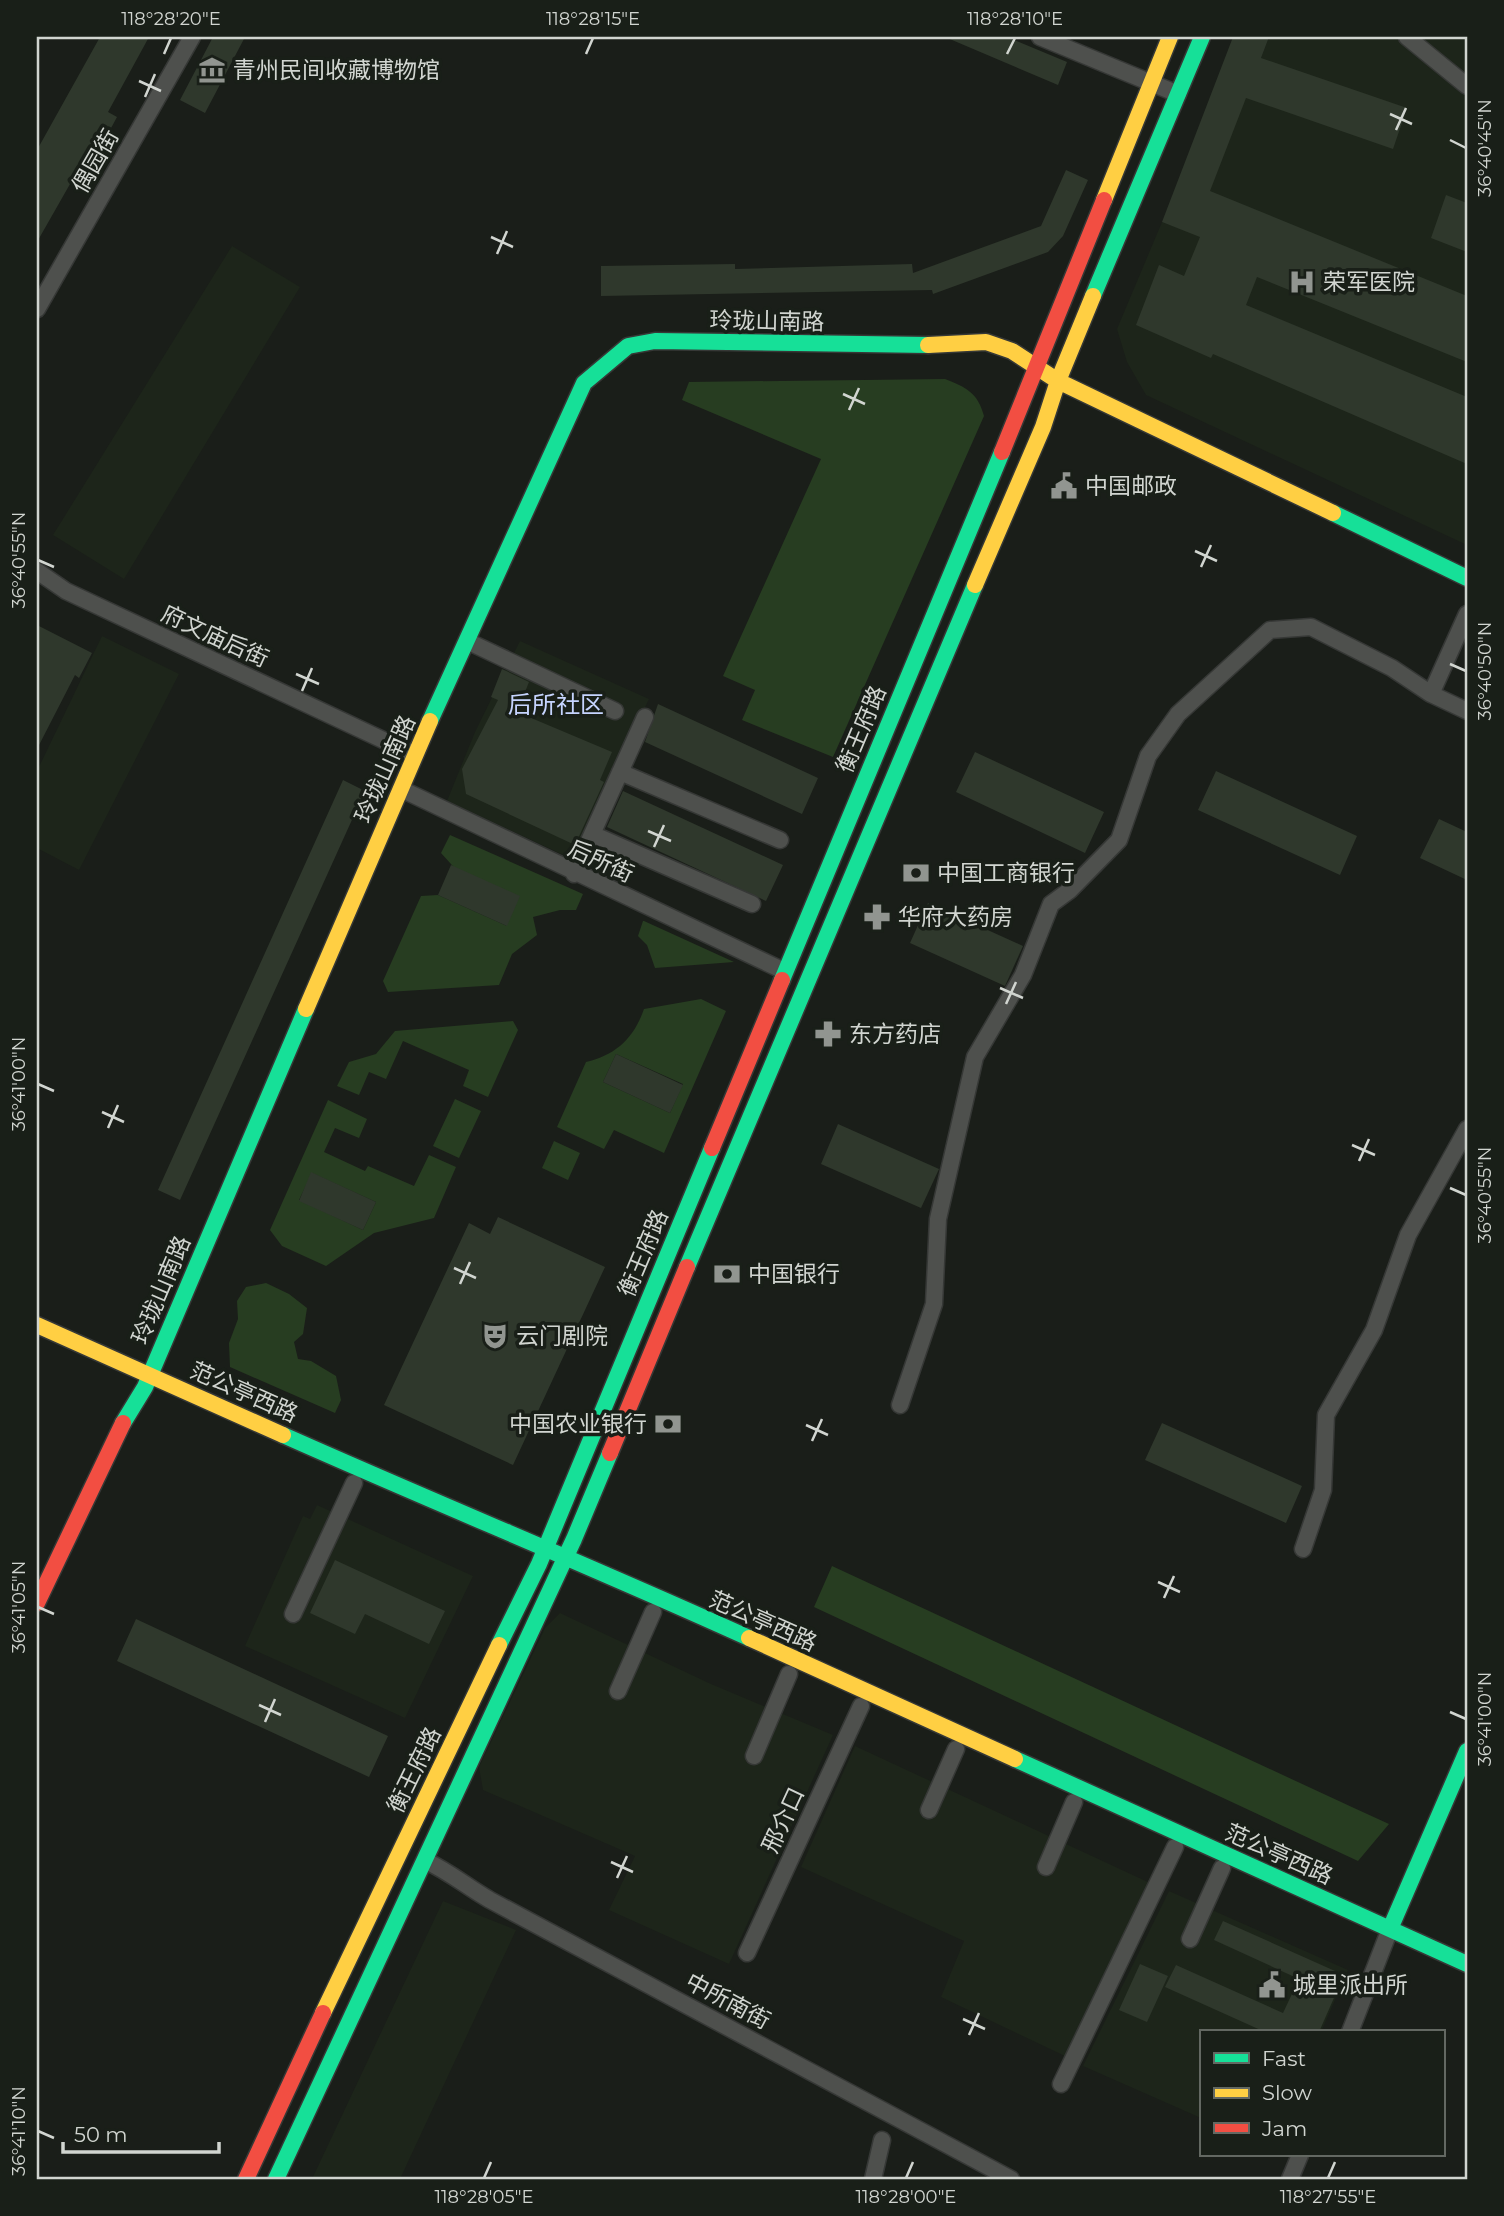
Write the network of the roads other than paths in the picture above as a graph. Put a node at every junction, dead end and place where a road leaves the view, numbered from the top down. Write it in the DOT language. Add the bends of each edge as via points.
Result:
graph roads {
  1 [pos="192,37"];
  2 [pos="1040,37"];
  3 [pos="1170,37"];
  4 [pos="1202,37"];
  5 [pos="1407,37"];
  6 [pos="1151,82"];
  7 [pos="1467,86"];
  8 [pos="1178,94"];
  9 [pos="37,309"];
  10 [pos="1034,368"];
  11 [pos="1058,382"];
  12 [pos="37,571"];
  13 [pos="1467,578"];
  14 [pos="1467,614"];
  15 [pos="467,641"];
  16 [pos="1431,694"];
  17 [pos="1466,706"];
  18 [pos="615,710"];
  19 [pos="645,717"];
  20 [pos="415,755"];
  21 [pos="620,772"];
  22 [pos="401,789"];
  23 [pos="592,834"];
  24 [pos="780,841"];
  25 [pos="574,874"];
  26 [pos="752,904"];
  27 [pos="784,971"];
  28 [pos="1467,1129"];
  29 [pos="37,1325"];
  30 [pos="37,1340"];
  31 [pos="147,1381"];
  32 [pos="900,1405"];
  33 [pos="354,1483"];
  34 [pos="427,1516"];
  35 [pos="545,1548"];
  36 [pos="1303,1549"];
  37 [pos="517,1555"];
  38 [pos="565,1555"];
  39 [pos="539,1564"];
  40 [pos="559,1571"];
  41 [pos="37,1603"];
  42 [pos="653,1612"];
  43 [pos="293,1614"];
  44 [pos="789,1674"];
  45 [pos="618,1691"];
  46 [pos="861,1706"];
  47 [pos="956,1749"];
  48 [pos="1467,1751"];
  49 [pos="754,1756"];
  50 [pos="1074,1802"];
  51 [pos="929,1810"];
  52 [pos="1175,1847"];
  53 [pos="426,1861"];
  54 [pos="1046,1867"];
  55 [pos="1222,1868"];
  56 [pos="1388,1935"];
  57 [pos="1190,1939"];
  58 [pos="747,1953"];
  59 [pos="1467,1964"];
  60 [pos="1467,1979"];
  61 [pos="1351,2030"];
  62 [pos="1061,2084"];
  63 [pos="882,2140"];
  64 [pos="1300,2156"];
  65 [pos="246,2179"];
  66 [pos="276,2179"];
  67 [pos="873,2179"];
  68 [pos="1011,2179"];
  69 [pos="1290,2179"];
  1 -- 9 [label="street, 偶园街"];
  2 -- 6 [label="street"];
  3 -- 6 [label="main road"];
  4 -- 8 [label="main road"];
  5 -- 7 [label="street"];
  6 -- 8 [label="street"];
  6 -- 10 [label="main road"];
  8 -- 11 [label="main road"];
  10 -- 11 [label="main road, 玲珑山南路"];
  10 -- 15 [label="main road, 玲珑山南路" via="1012,351 986,342 902,347 655,341 628,346 584,383"];
  10 -- 27 [label="main road, 衡王府路"];
  11 -- 13 [label="main road, 玲珑山南路"];
  11 -- 38 [label="main road, 衡王府路" via="1043,427"];
  12 -- 20 [label="street, 府文庙后街" via="66,591"];
  14 -- 16 [label="street"];
  15 -- 18 [label="street"];
  15 -- 20 [label="main road, 玲珑山南路"];
  16 -- 17 [label="street"];
  16 -- 32 [label="street" via="1392,668 1311,628 1270,630 1178,714 1148,756 1119,840 1051,904 1023,975 975,1057 939,1219 934,1304"];
  19 -- 21 [label="street"];
  20 -- 22 [label="main road, 玲珑山南路"];
  21 -- 23 [label="street"];
  21 -- 24 [label="street"];
  22 -- 25 [label="street, 后所街"];
  22 -- 31 [label="main road, 玲珑山南路"];
  23 -- 25 [label="street"];
  23 -- 26 [label="street"];
  25 -- 27 [label="street, 后所街"];
  27 -- 35 [label="main road, 衡王府路"];
  28 -- 36 [label="street" via="1408,1236 1374,1330 1326,1415 1323,1490"];
  29 -- 31 [label="main road, 范公亭西路"];
  30 -- 31 [label="main road, 范公亭西路"];
  31 -- 33 [label="main road, 范公亭西路"];
  31 -- 35 [label="main road, 范公亭西路"];
  31 -- 41 [label="main road, 玲珑山南路"];
  33 -- 34 [label="main road, 范公亭西路"];
  33 -- 43 [label="street"];
  35 -- 38 [label="main road, 范公亭西路"];
  35 -- 39 [label="main road, 衡王府路"];
  37 -- 39 [label="main road, 范公亭西路"];
  38 -- 40 [label="main road, 衡王府路"];
  38 -- 56 [label="main road, 范公亭西路"];
  39 -- 40 [label="main road, 范公亭西路"];
  39 -- 65 [label="main road, 衡王府路"];
  40 -- 42 [label="main road, 范公亭西路"];
  40 -- 53 [label="main road, 衡王府路"];
  42 -- 44 [label="main road, 范公亭西路"];
  42 -- 45 [label="street"];
  44 -- 46 [label="main road, 范公亭西路"];
  44 -- 49 [label="street"];
  46 -- 47 [label="main road, 范公亭西路"];
  46 -- 58 [label="street, 邢介口"];
  47 -- 50 [label="main road, 范公亭西路"];
  47 -- 51 [label="street"];
  48 -- 56 [label="main road"];
  50 -- 52 [label="main road, 范公亭西路"];
  50 -- 54 [label="street"];
  52 -- 55 [label="main road, 范公亭西路"];
  52 -- 62 [label="street"];
  53 -- 66 [label="main road, 衡王府路"];
  53 -- 68 [label="street, 中所南街" via="490,1900"];
  55 -- 56 [label="main road, 范公亭西路"];
  55 -- 57 [label="street"];
  56 -- 59 [label="main road, 范公亭西路"];
  56 -- 60 [label="main road, 范公亭西路"];
  56 -- 61 [label="street"];
  63 -- 67 [label="street"];
  64 -- 69 [label="street"];
}
